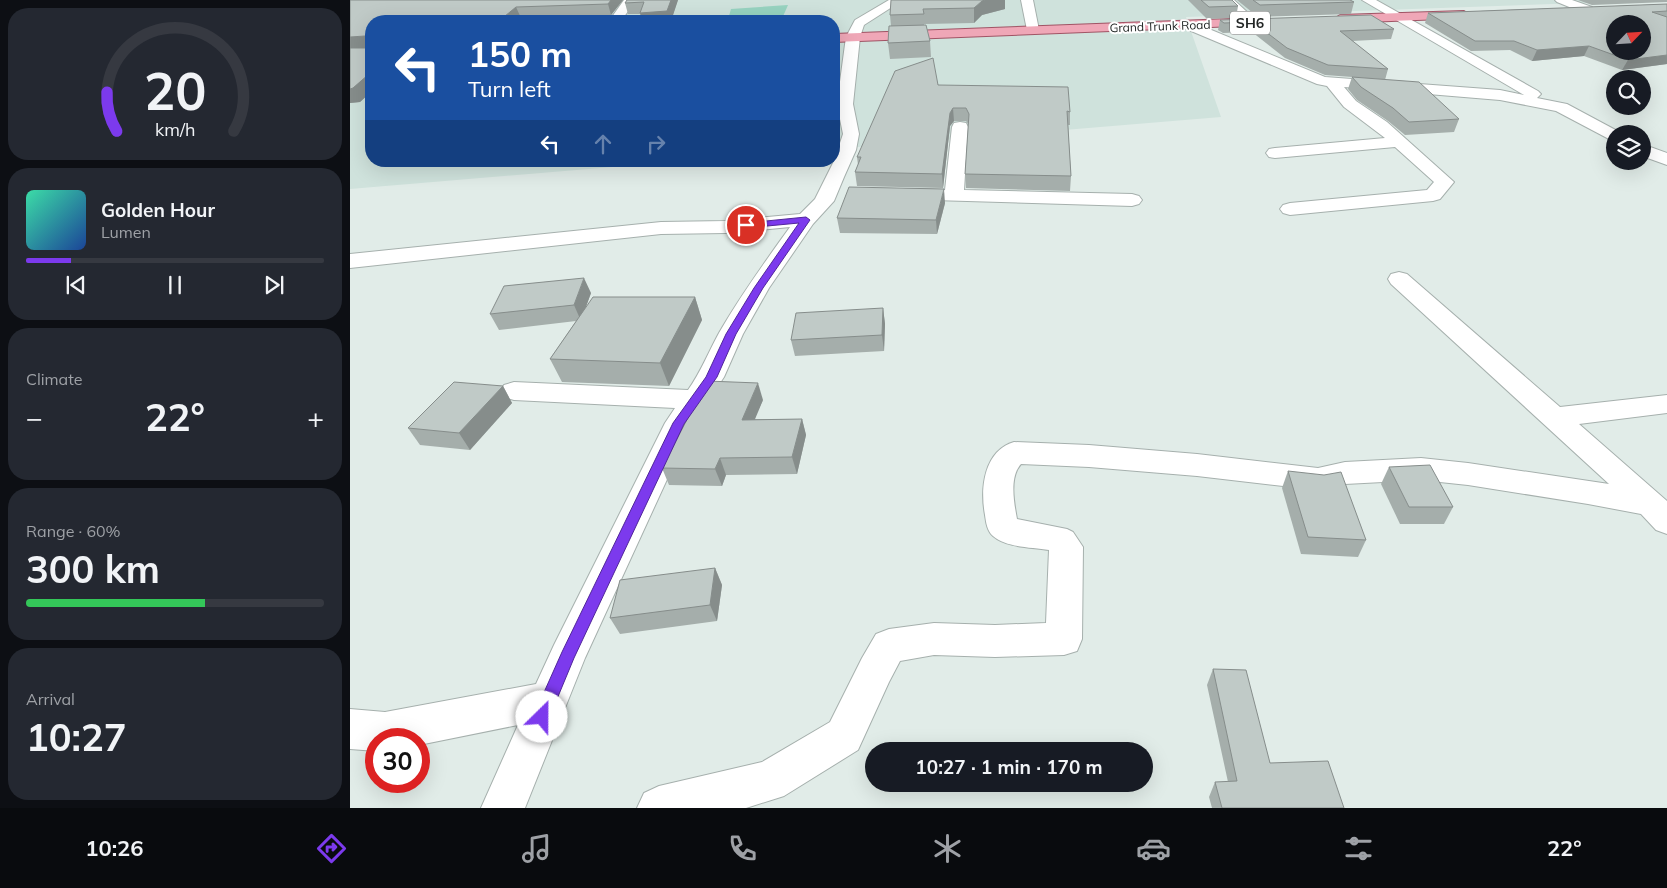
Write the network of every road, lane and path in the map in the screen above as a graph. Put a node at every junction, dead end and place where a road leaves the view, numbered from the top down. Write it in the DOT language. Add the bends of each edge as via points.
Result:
graph roads {
  1 [pos="630,0"];
  2 [pos="897,0"];
  3 [pos="1026,0"];
  4 [pos="1227,0"];
  5 [pos="1368,0"];
  6 [pos="1559,6"];
  7 [pos="1593,10"];
  8 [pos="1479,14"];
  9 [pos="619,15"];
  10 [pos="1400,17"];
  11 [pos="1323,20"];
  12 [pos="1260,22"];
  13 [pos="1188,25"];
  14 [pos="1033,30"];
  15 [pos="853,37"];
  16 [pos="840,38"];
  17 [pos="1332,82"];
  18 [pos="1561,107"];
  19 [pos="960,127"];
  20 [pos="1606,130"];
  21 [pos="1398,142"];
  22 [pos="1275,153"];
  23 [pos="1651,153"];
  24 [pos="1667,160"];
  25 [pos="886,194"];
  26 [pos="954,196"];
  27 [pos="1132,200"];
  28 [pos="1290,209"];
  29 [pos="806,220"];
  30 [pos="350,261"];
  31 [pos="1399,280"];
  32 [pos="514,391"];
  33 [pos="696,400"];
  34 [pos="1667,404"];
  35 [pos="1554,418"];
  36 [pos="1659,513"];
  37 [pos="549,700"];
  38 [pos="350,729"];
  39 [pos="503,808"];
  40 [pos="659,808"];
  1 -- 9 [label="street"];
  2 -- 15 [label="street" via="859,23"];
  3 -- 14 [label="street"];
  4 -- 12 [label="street" via="1243,15"];
  5 -- 10 [label="street"];
  6 -- 7 [label="main road"];
  8 -- 10 [label="main road"];
  10 -- 11 [label="main road"];
  10 -- 18 [label="street" via="1525,90"];
  12 -- 13 [label="main road, Grand Trunk Road / SH6"];
  13 -- 14 [label="main road, Grand Trunk Road / SH6"];
  13 -- 17 [label="street" via="1322,81"];
  14 -- 15 [label="main road, Grand Trunk Road / SH6"];
  15 -- 16 [label="main road, Grand Trunk Road / SH6"];
  15 -- 29 [label="street" via="845,104 851,134 837,193 824,201"];
  17 -- 18 [label="street" via="1500,95"];
  17 -- 21 [label="street" via="1350,104"];
  18 -- 20 [label="street"];
  19 -- 26 [label="street"];
  21 -- 22 [label="street"];
  21 -- 28 [label="street" via="1445,182 1433,195"];
  23 -- 24 [label="street"];
  25 -- 26 [label="street"];
  26 -- 27 [label="street"];
  29 -- 30 [label="street" via="726,227 662,228"];
  29 -- 33 [label="street" via="758,288"];
  31 -- 35 [label="street"];
  32 -- 33 [label="street"];
  33 -- 37 [label="street" via="679,423"];
  34 -- 35 [label="street"];
  35 -- 36 [label="street"];
  36 -- 40 [label="street" via="1588,492 1421,469 1345,473 1318,479 1197,465 1014,453 1000,471 1003,526 1011,531 1055,538 1066,547 1064,639 934,639 889,646 844,736 769,781"];
  37 -- 38 [label="street" via="385,732"];
  37 -- 39 [label="street"];
}
